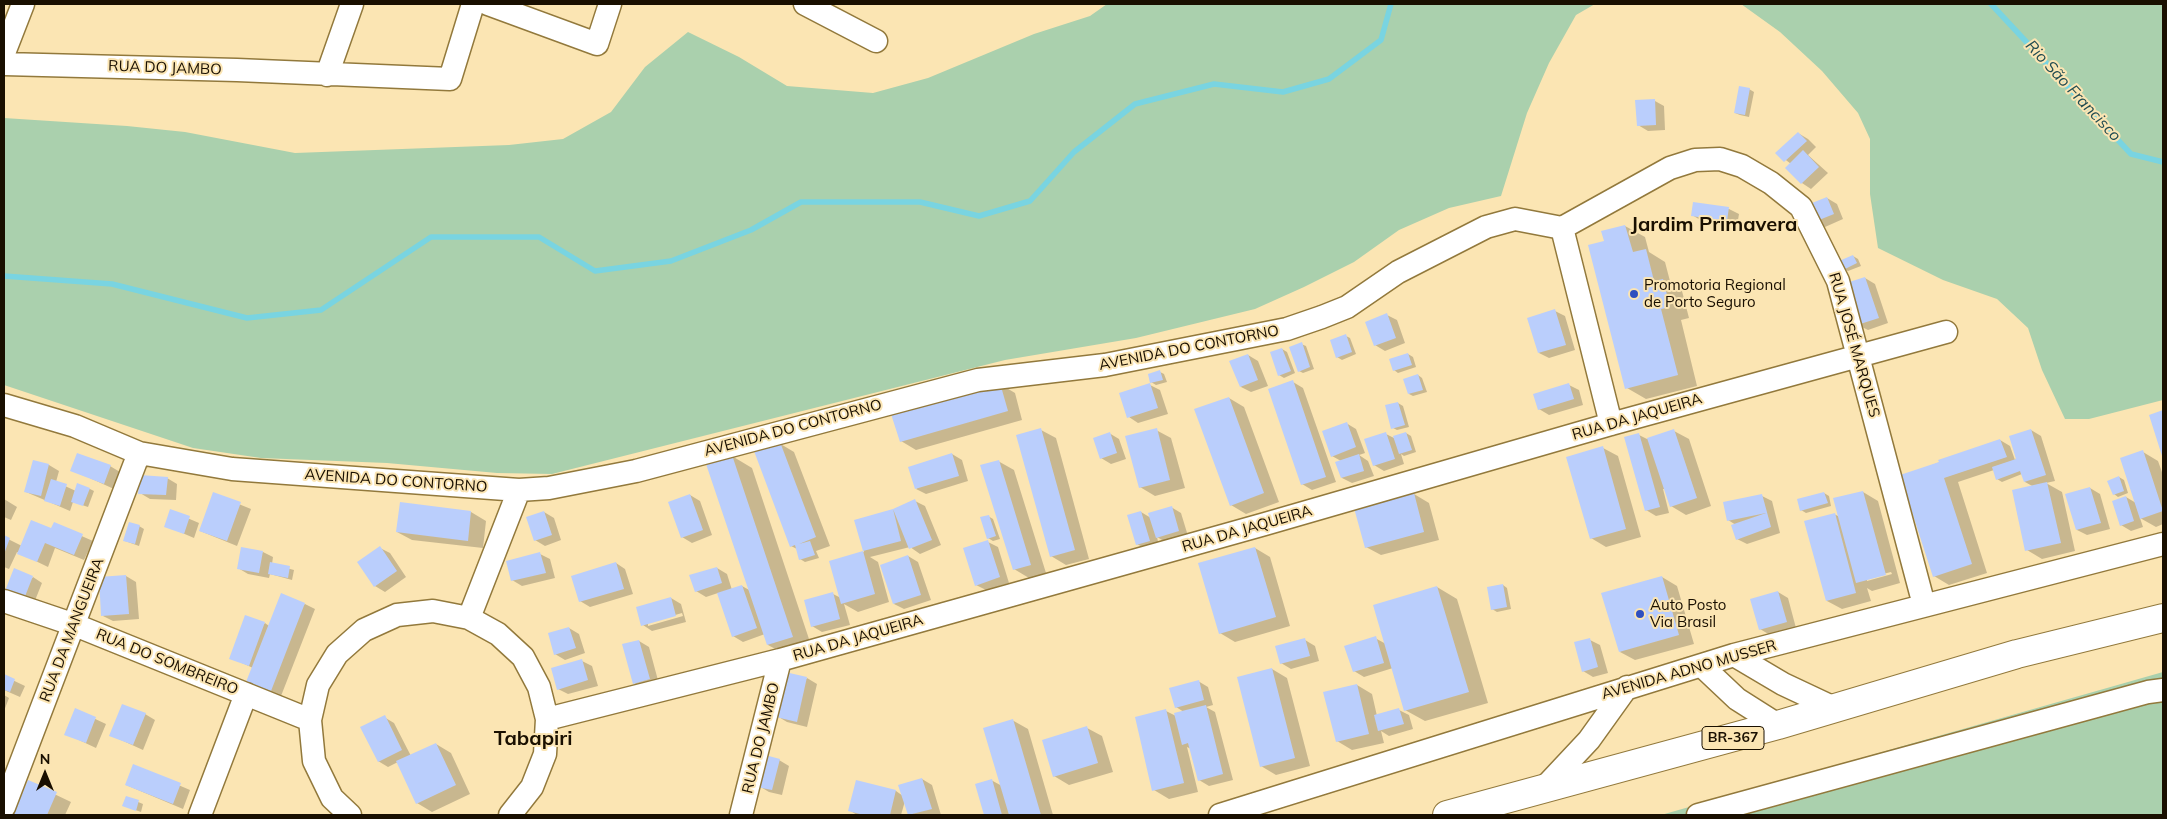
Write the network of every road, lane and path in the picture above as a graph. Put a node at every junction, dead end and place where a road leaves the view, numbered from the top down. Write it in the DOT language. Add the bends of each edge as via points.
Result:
graph roads {
  1 [pos="23,4"];
  2 [pos="352,4"];
  3 [pos="474,4"];
  4 [pos="488,4"];
  5 [pos="610,4"];
  6 [pos="805,4"];
  7 [pos="876,41"];
  8 [pos="4,53"];
  9 [pos="4,64"];
  10 [pos="327,75"];
  11 [pos="1562,228"];
  12 [pos="1946,332"];
  13 [pos="1858,356"];
  14 [pos="4,404"];
  15 [pos="1611,424"];
  16 [pos="139,453"];
  17 [pos="519,490"];
  18 [pos="2163,544"];
  19 [pos="4,601"];
  20 [pos="1924,605"];
  21 [pos="468,618"];
  22 [pos="2163,618"];
  23 [pos="75,625"];
  24 [pos="1734,655"];
  25 [pos="780,660"];
  26 [pos="1702,666"];
  27 [pos="1627,688"];
  28 [pos="2163,690"];
  29 [pos="246,694"];
  30 [pos="1834,708"];
  31 [pos="547,719"];
  32 [pos="310,720"];
  33 [pos="1778,726"];
  34 [pos="1544,788"];
  35 [pos="4,807"];
  36 [pos="1233,814"];
  37 [pos="200,815"];
  38 [pos="350,815"];
  39 [pos="510,815"];
  40 [pos="741,815"];
  41 [pos="1447,815"];
  42 [pos="1698,815"];
  1 -- 8 [label="street"];
  2 -- 10 [label="street"];
  3 -- 10 [label="street, RUA DO JAMBO" via="450,79"];
  4 -- 5 [label="street" via="597,44"];
  6 -- 7 [label="street"];
  9 -- 10 [label="street, RUA DO JAMBO"];
  11 -- 13 [label="street, RUA JOSÉ MARQUES" via="1670,168 1694,160 1720,159 1742,166 1771,183 1801,207 1838,281"];
  11 -- 15 [label="street"];
  11 -- 17 [label="street, AVENIDA DO CONTORNO" via="1514,219 1486,227 1406,268 1347,306 1287,329 1105,365 978,380 599,480"];
  12 -- 13 [label="street, RUA DA JAQUEIRA"];
  13 -- 15 [label="street, RUA DA JAQUEIRA"];
  13 -- 20 [label="street, RUA JOSÉ MARQUES"];
  14 -- 16 [label="street, AVENIDA DO CONTORNO" via="75,426"];
  15 -- 25 [label="street, RUA DA JAQUEIRA"];
  16 -- 17 [label="street, AVENIDA DO CONTORNO" via="232,469"];
  16 -- 23 [label="street, RUA DA MANGUEIRA"];
  17 -- 21 [label="street"];
  18 -- 20 [label="street, AVENIDA ADNO MUSSER"];
  19 -- 23 [label="street, RUA DO SOMBREIRO"];
  20 -- 24 [label="street, AVENIDA ADNO MUSSER"];
  21 -- 31 [label="street" via="498,634 523,657 539,686"];
  21 -- 32 [label="street" via="433,611 397,615 364,630 337,654 318,685"];
  22 -- 30 [label="main road, BR-367" via="2017,654"];
  23 -- 29 [label="street, RUA DO SOMBREIRO"];
  23 -- 35 [label="street, RUA DA MANGUEIRA"];
  24 -- 26 [label="street, AVENIDA ADNO MUSSER"];
  24 -- 30 [label="street" via="1783,684"];
  25 -- 31 [label="street, RUA DA JAQUEIRA"];
  25 -- 40 [label="street, RUA DO JAMBO"];
  26 -- 27 [label="street, AVENIDA ADNO MUSSER"];
  26 -- 33 [label="street" via="1737,699"];
  27 -- 34 [label="street" via="1589,740"];
  27 -- 36 [label="street, AVENIDA ADNO MUSSER"];
  28 -- 42 [label="street"];
  29 -- 32 [label="street, RUA DO SOMBREIRO"];
  29 -- 37 [label="street, RUA DO SOMBREIRO"];
  30 -- 33 [label="main road, BR-367"];
  31 -- 39 [label="street" via="545,754 539,771 532,787"];
  32 -- 38 [label="street" via="314,761 332,798"];
  33 -- 34 [label="main road, BR-367"];
  34 -- 41 [label="main road, BR-367"];
}
